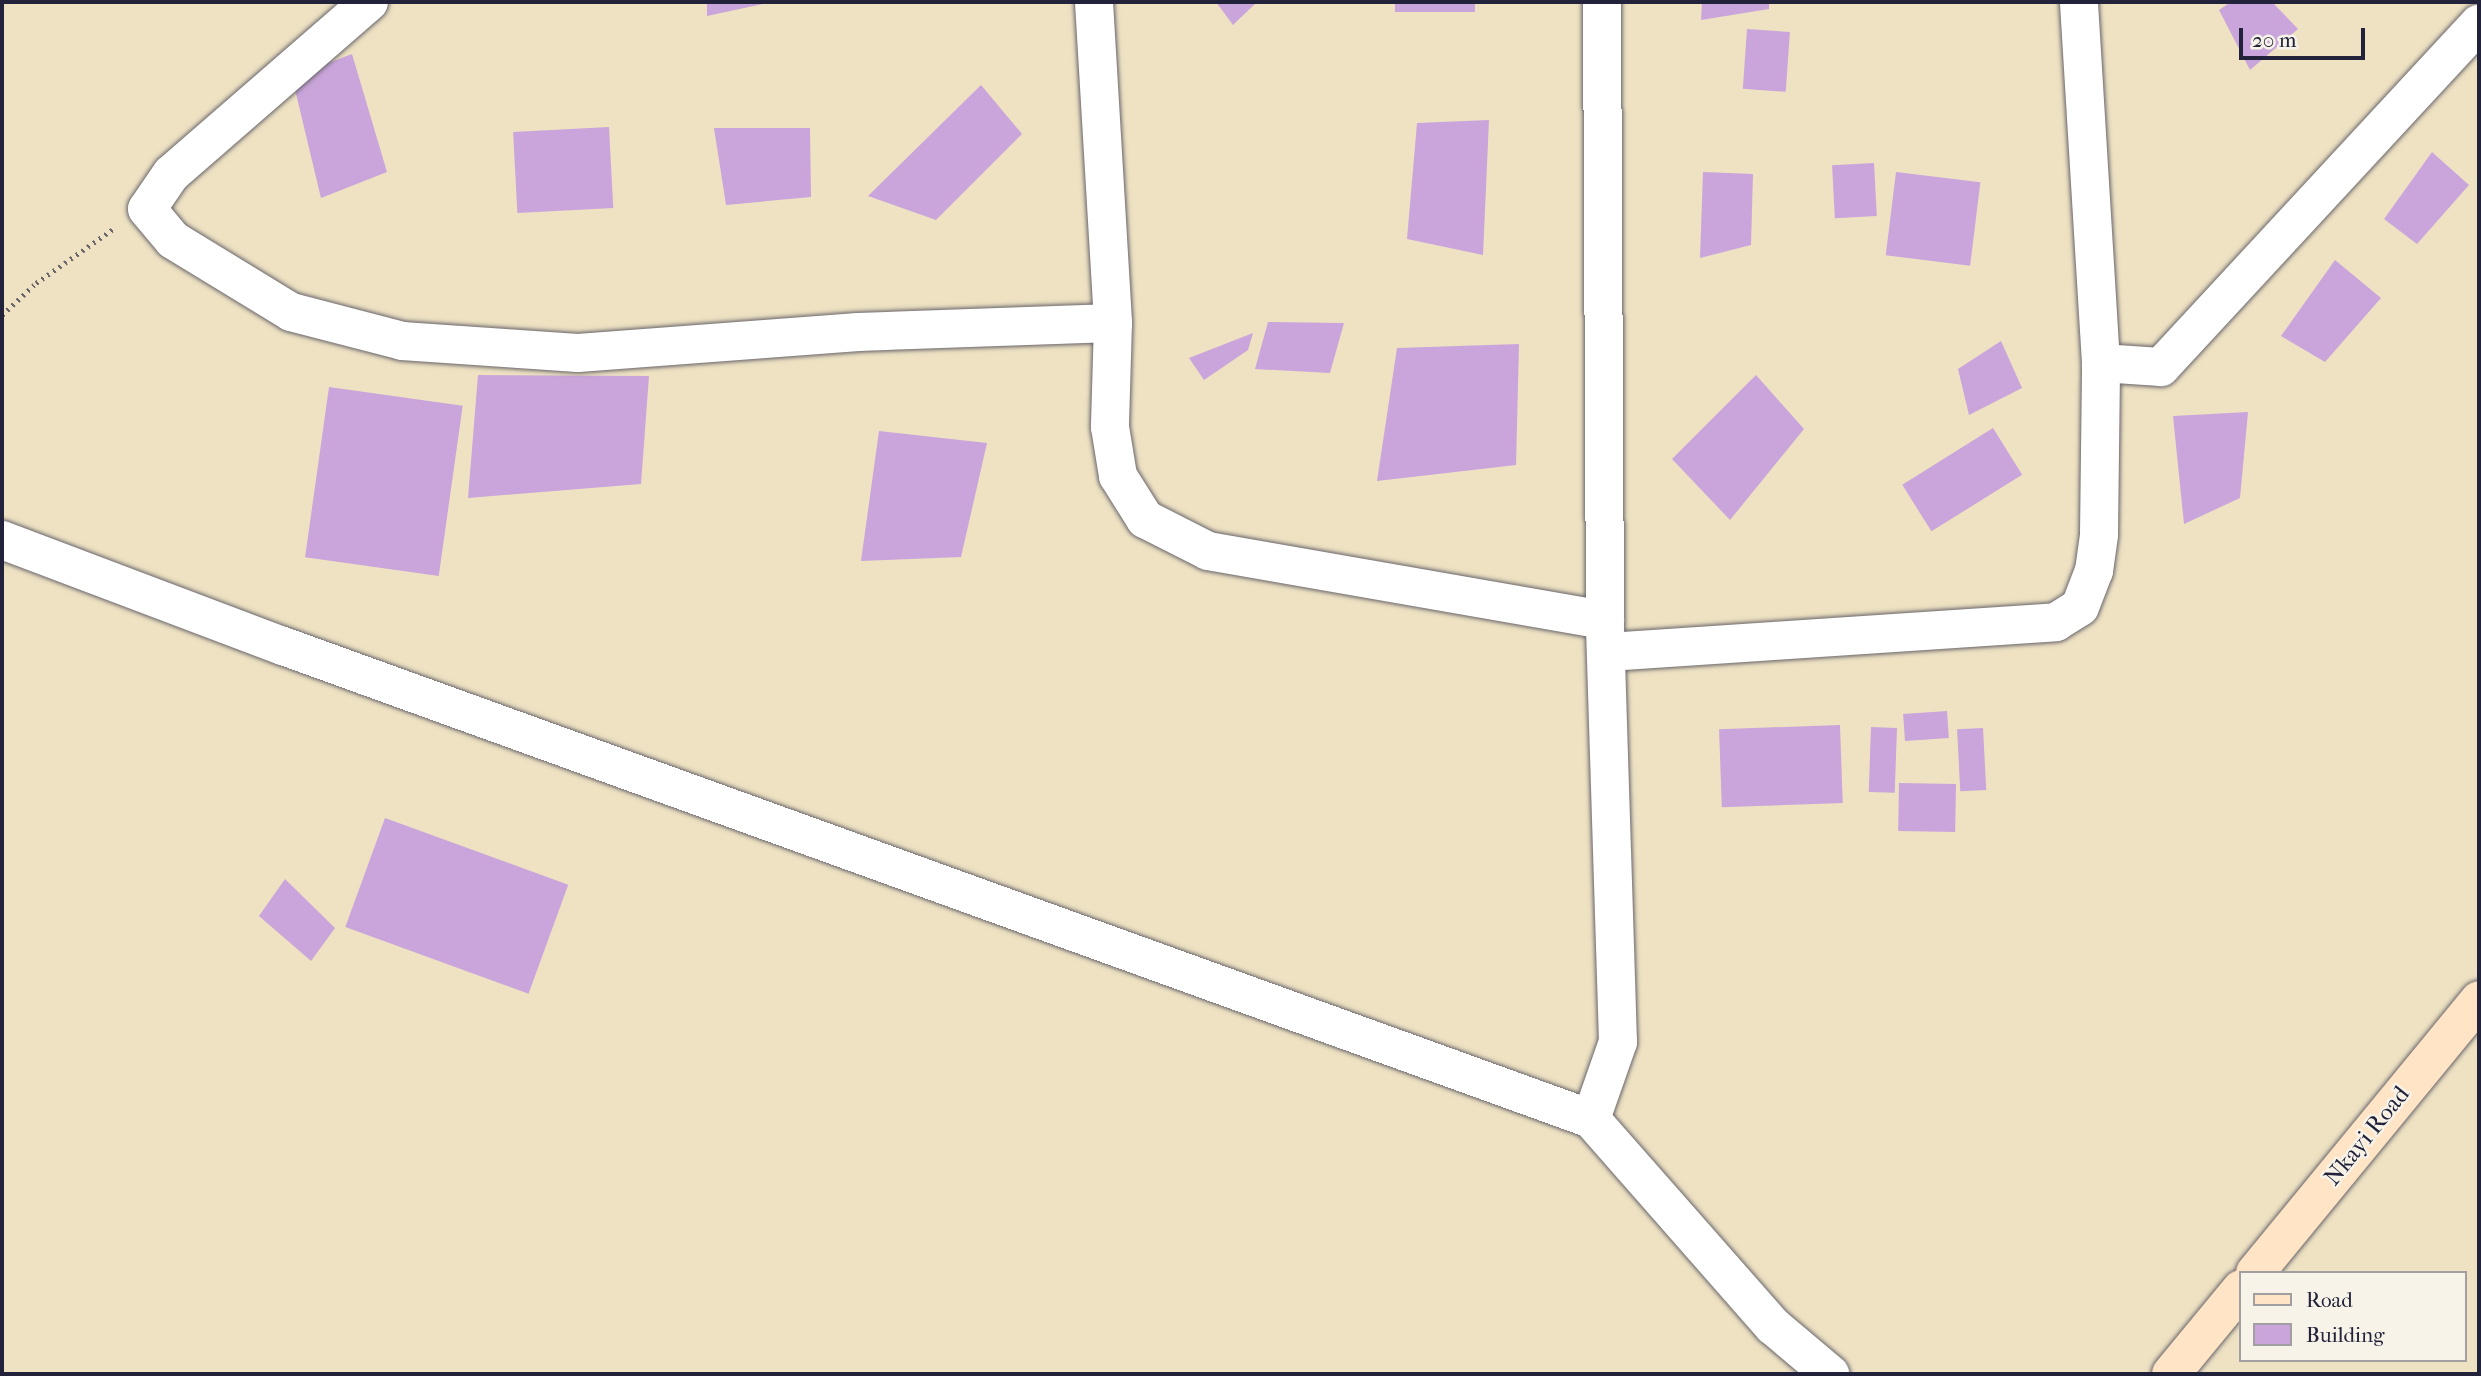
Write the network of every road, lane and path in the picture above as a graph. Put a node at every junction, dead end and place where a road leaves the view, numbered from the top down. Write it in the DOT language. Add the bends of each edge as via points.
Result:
graph roads {
  1 [pos="369,2"];
  2 [pos="1094,2"];
  3 [pos="1601,2"];
  4 [pos="2079,2"];
  5 [pos="2479,23"];
  6 [pos="147,209"];
  7 [pos="2,315"];
  8 [pos="1112,323"];
  9 [pos="2101,363"];
  10 [pos="2,540"];
  11 [pos="1607,636"];
  12 [pos="2479,1000"];
  13 [pos="1591,1119"];
  14 [pos="2257,1271"];
  15 [pos="2240,1290"];
  16 [pos="1830,1374"];
  17 [pos="2171,1374"];
  1 -- 6 [label="street" via="171,174"];
  2 -- 8 [label="street"];
  3 -- 11 [label="street"];
  4 -- 9 [label="street"];
  5 -- 9 [label="street" via="2161,367"];
  6 -- 7 [label="path" via="36,283"];
  6 -- 8 [label="street" via="173,240 291,312 402,341 578,353 858,332"];
  8 -- 11 [label="street" via="1110,427 1118,476 1145,519 1208,551"];
  9 -- 11 [label="street" via="2094,571 2080,607 2056,622"];
  10 -- 13 [label="street"];
  11 -- 13 [label="street" via="1618,1042"];
  12 -- 14 [label="main road, Nkayi Road"];
  13 -- 16 [label="street" via="1773,1326"];
  15 -- 17 [label="main road"];
}
